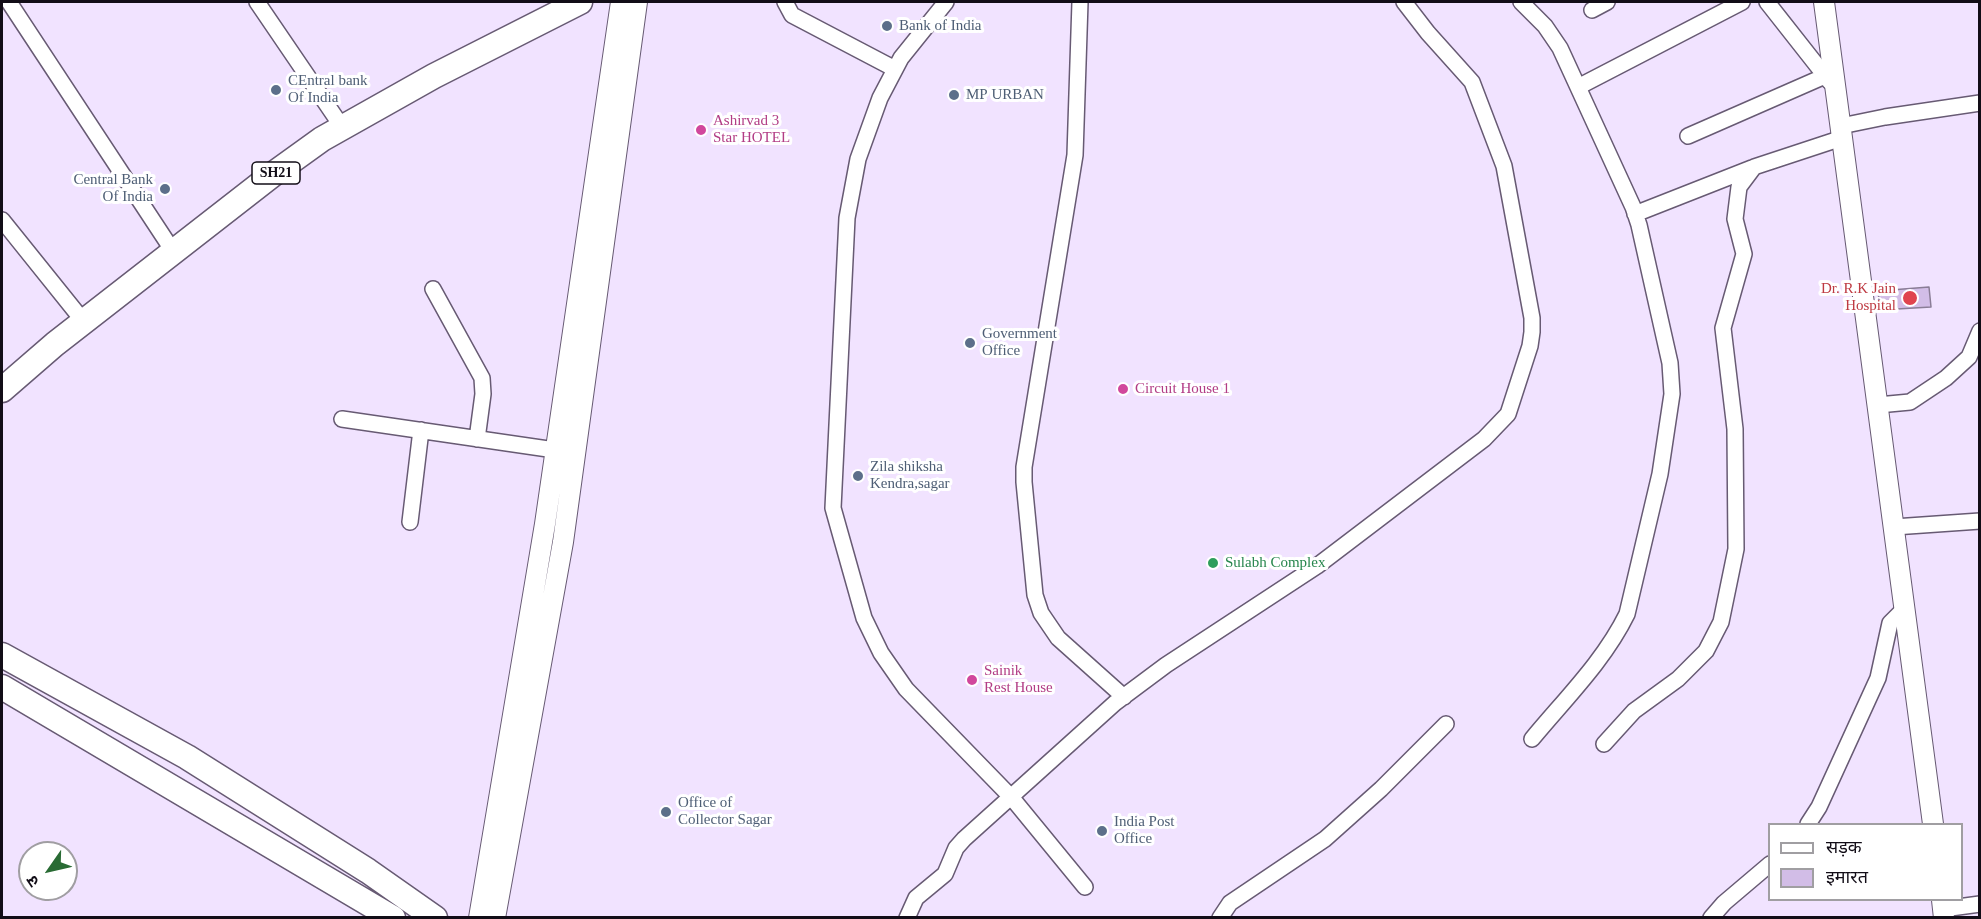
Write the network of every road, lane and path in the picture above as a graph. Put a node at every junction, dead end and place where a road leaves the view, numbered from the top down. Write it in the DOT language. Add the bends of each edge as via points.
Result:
graph roads {
  1 [pos="11,2"];
  2 [pos="257,2"];
  3 [pos="550,2"];
  4 [pos="580,2"];
  5 [pos="621,2"];
  6 [pos="637,2"];
  7 [pos="785,2"];
  8 [pos="946,2"];
  9 [pos="1080,2"];
  10 [pos="1404,2"];
  11 [pos="1521,2"];
  12 [pos="1607,2"];
  13 [pos="1742,2"];
  14 [pos="1767,2"];
  15 [pos="1824,2"];
  16 [pos="1592,10"];
  17 [pos="895,69"];
  18 [pos="1830,82"];
  19 [pos="1578,87"];
  20 [pos="1980,103"];
  21 [pos="336,118"];
  22 [pos="1841,132"];
  23 [pos="1688,136"];
  24 [pos="1754,167"];
  25 [pos="1635,214"];
  26 [pos="2,220"];
  27 [pos="167,242"];
  28 [pos="433,289"];
  29 [pos="76,312"];
  30 [pos="1980,331"];
  31 [pos="2,377"];
  32 [pos="2,390"];
  33 [pos="1878,405"];
  34 [pos="342,419"];
  35 [pos="421,430"];
  36 [pos="477,439"];
  37 [pos="555,450"];
  38 [pos="1980,521"];
  39 [pos="410,522"];
  40 [pos="1894,527"];
  41 [pos="1905,608"];
  42 [pos="2,656"];
  43 [pos="2,687"];
  44 [pos="1124,697"];
  45 [pos="1446,724"];
  46 [pos="1532,739"];
  47 [pos="1604,744"];
  48 [pos="1012,798"];
  49 [pos="1809,823"];
  50 [pos="1933,823"];
  51 [pos="1768,866"];
  52 [pos="1085,887"];
  53 [pos="1980,904"];
  54 [pos="1943,909"];
  55 [pos="435,917"];
  56 [pos="393,918"];
  57 [pos="479,918"];
  58 [pos="495,918"];
  59 [pos="907,918"];
  60 [pos="1220,918"];
  61 [pos="1712,918"];
  1 -- 27 [label="street"];
  2 -- 21 [label="street"];
  3 -- 21 [label="main road, SH21" via="468,43"];
  4 -- 32 [label="main road, SH21" via="434,76 322,139 64,337"];
  5 -- 37 [label="street"];
  6 -- 58 [label="street" via="563,542"];
  7 -- 17 [label="street" via="792,15"];
  8 -- 17 [label="street"];
  9 -- 44 [label="street" via="1075,155 1024,482 1035,595 1041,613 1058,638"];
  10 -- 44 [label="street" via="1472,82 1504,166 1532,318 1530,346 1514,400 1497,428 1446,468 1317,566"];
  11 -- 19 [label="street" via="1553,36"];
  12 -- 16 [label="street"];
  13 -- 19 [label="street"];
  14 -- 18 [label="street"];
  15 -- 18 [label="street"];
  17 -- 48 [label="street" via="858,159 847,218 833,508 864,618 881,652 906,689"];
  18 -- 22 [label="street"];
  18 -- 23 [label="street"];
  19 -- 25 [label="street"];
  20 -- 22 [label="street" via="1885,117"];
  21 -- 27 [label="main road, SH21" via="306,136"];
  22 -- 24 [label="street"];
  22 -- 33 [label="street"];
  24 -- 25 [label="street"];
  24 -- 47 [label="street" via="1739,187 1735,219 1744,254 1723,328 1735,429 1736,549 1721,622 1706,651 1678,679 1634,711"];
  25 -- 46 [label="street" via="1672,380 1660,474 1627,614 1601,657"];
  26 -- 29 [label="street"];
  27 -- 29 [label="main road, SH21"];
  28 -- 36 [label="street" via="482,378"];
  29 -- 31 [label="main road, SH21"];
  30 -- 33 [label="street" via="1969,357 1946,378 1910,402"];
  33 -- 40 [label="street"];
  34 -- 35 [label="street"];
  35 -- 36 [label="street"];
  35 -- 39 [label="street"];
  36 -- 37 [label="street"];
  37 -- 57 [label="street"];
  38 -- 40 [label="street"];
  40 -- 41 [label="street"];
  41 -- 49 [label="street" via="1890,623 1878,678"];
  41 -- 50 [label="street"];
  42 -- 55 [label="main road" via="187,758"];
  43 -- 56 [label="main road"];
  44 -- 48 [label="street"];
  45 -- 60 [label="street" via="1325,839 1230,903"];
  48 -- 52 [label="street"];
  48 -- 59 [label="street" via="956,848 945,873 916,898"];
  51 -- 61 [label="street"];
  53 -- 54 [label="street"];
}
